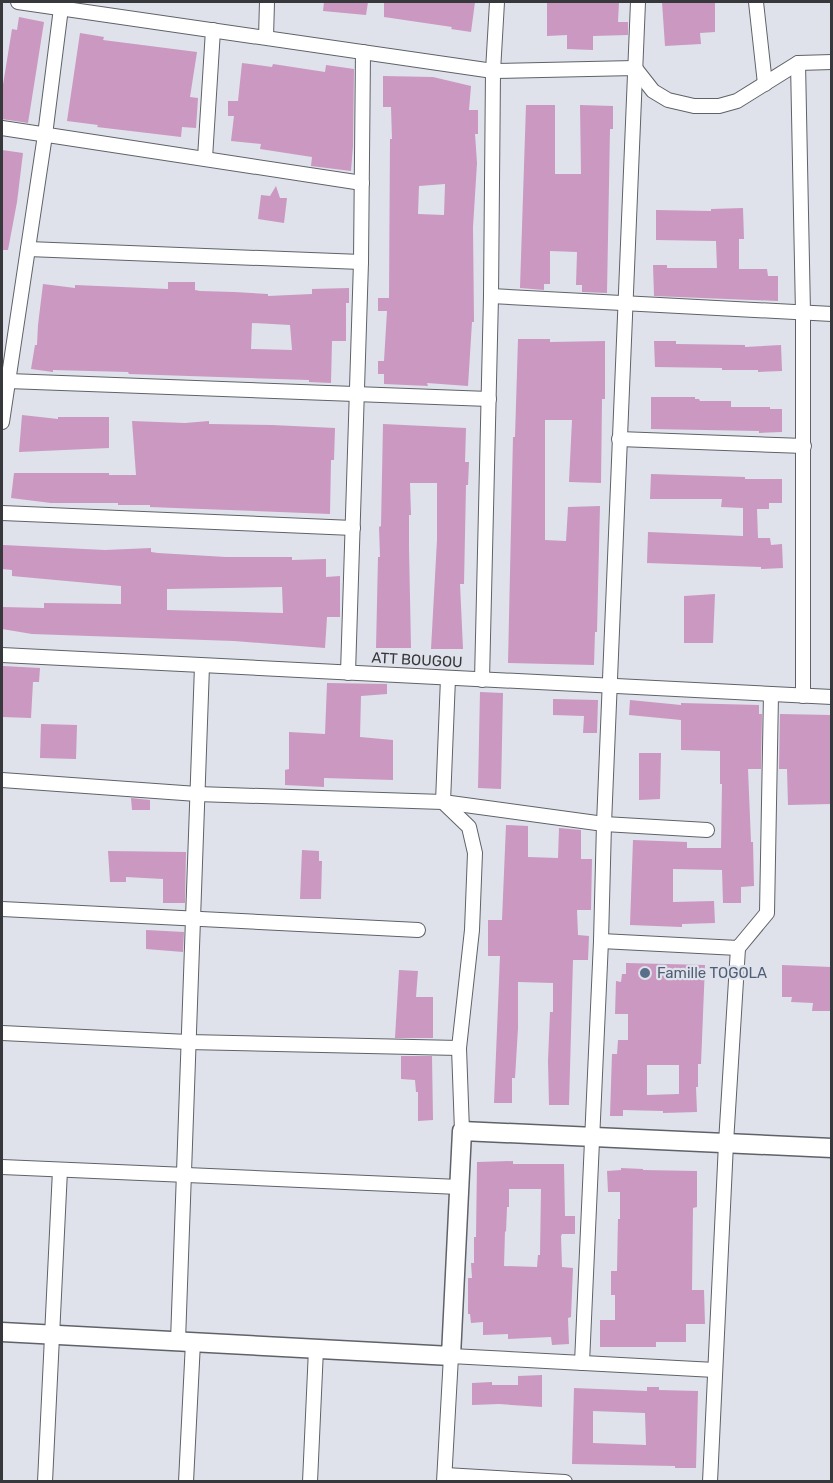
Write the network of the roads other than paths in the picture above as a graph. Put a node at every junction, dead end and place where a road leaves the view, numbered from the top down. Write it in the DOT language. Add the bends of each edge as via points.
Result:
graph roads {
  1 [pos="18,2"];
  2 [pos="267,2"];
  3 [pos="497,2"];
  4 [pos="638,2"];
  5 [pos="756,2"];
  6 [pos="61,8"];
  7 [pos="213,30"];
  8 [pos="266,37"];
  9 [pos="363,52"];
  10 [pos="831,62"];
  11 [pos="798,63"];
  12 [pos="635,68"];
  13 [pos="494,71"];
  14 [pos="765,84"];
  15 [pos="2,128"];
  16 [pos="45,135"];
  17 [pos="205,158"];
  18 [pos="362,183"];
  19 [pos="28,249"];
  20 [pos="361,262"];
  21 [pos="491,296"];
  22 [pos="625,303"];
  23 [pos="803,313"];
  24 [pos="831,314"];
  25 [pos="8,381"];
  26 [pos="357,394"];
  27 [pos="489,399"];
  28 [pos="2,422"];
  29 [pos="620,439"];
  30 [pos="804,446"];
  31 [pos="2,513"];
  32 [pos="353,528"];
  33 [pos="2,656"];
  34 [pos="202,666"];
  35 [pos="348,673"];
  36 [pos="448,678"];
  37 [pos="482,680"];
  38 [pos="609,686"];
  39 [pos="771,694"];
  40 [pos="803,696"];
  41 [pos="831,697"];
  42 [pos="2,780"];
  43 [pos="197,794"];
  44 [pos="443,801"];
  45 [pos="604,824"];
  46 [pos="707,830"];
  47 [pos="2,909"];
  48 [pos="193,918"];
  49 [pos="418,930"];
  50 [pos="602,941"];
  51 [pos="738,948"];
  52 [pos="2,1033"];
  53 [pos="188,1042"];
  54 [pos="459,1048"];
  55 [pos="462,1131"];
  56 [pos="592,1137"];
  57 [pos="726,1143"];
  58 [pos="831,1148"];
  59 [pos="2,1167"];
  60 [pos="60,1170"];
  61 [pos="183,1175"];
  62 [pos="459,1187"];
  63 [pos="2,1332"];
  64 [pos="52,1335"];
  65 [pos="185,1342"];
  66 [pos="316,1349"];
  67 [pos="451,1356"];
  68 [pos="582,1363"];
  69 [pos="715,1370"];
  70 [pos="445,1478"];
  71 [pos="45,1482"];
  72 [pos="186,1482"];
  73 [pos="310,1482"];
  74 [pos="565,1482"];
  75 [pos="710,1482"];
  1 -- 6 [label="street"];
  2 -- 8 [label="street"];
  3 -- 13 [label="street"];
  4 -- 12 [label="street"];
  5 -- 14 [label="street"];
  6 -- 7 [label="street"];
  6 -- 16 [label="street"];
  7 -- 8 [label="street"];
  7 -- 17 [label="street"];
  8 -- 9 [label="street"];
  9 -- 13 [label="street"];
  9 -- 18 [label="street"];
  10 -- 11 [label="street"];
  11 -- 14 [label="street"];
  11 -- 23 [label="street"];
  12 -- 13 [label="street"];
  12 -- 14 [label="street" via="653,91 668,100 694,106 737,101"];
  12 -- 22 [label="street"];
  13 -- 21 [label="street"];
  15 -- 16 [label="street"];
  16 -- 17 [label="street"];
  16 -- 19 [label="street"];
  17 -- 18 [label="street"];
  18 -- 20 [label="street"];
  19 -- 20 [label="street"];
  19 -- 25 [label="street"];
  20 -- 26 [label="street"];
  21 -- 22 [label="street"];
  21 -- 27 [label="street"];
  22 -- 23 [label="street"];
  22 -- 29 [label="street"];
  23 -- 24 [label="street"];
  23 -- 30 [label="street"];
  25 -- 26 [label="street"];
  25 -- 28 [label="street"];
  26 -- 27 [label="street"];
  26 -- 32 [label="street"];
  27 -- 37 [label="street"];
  29 -- 30 [label="street"];
  29 -- 38 [label="street"];
  30 -- 40 [label="street"];
  31 -- 32 [label="street"];
  32 -- 35 [label="street"];
  33 -- 34 [label="street, ATT BOUGOU"];
  34 -- 35 [label="street, ATT BOUGOU"];
  34 -- 43 [label="street"];
  35 -- 36 [label="street, ATT BOUGOU"];
  36 -- 37 [label="street, ATT BOUGOU"];
  36 -- 44 [label="street"];
  37 -- 38 [label="street, ATT BOUGOU"];
  38 -- 39 [label="street, ATT BOUGOU"];
  38 -- 45 [label="street"];
  39 -- 40 [label="street, ATT BOUGOU"];
  39 -- 51 [label="street" via="767,914"];
  40 -- 41 [label="street, ATT BOUGOU"];
  42 -- 43 [label="street"];
  43 -- 44 [label="street"];
  43 -- 48 [label="street"];
  44 -- 45 [label="street"];
  44 -- 54 [label="street" via="469,827 475,853 472,930"];
  45 -- 46 [label="street"];
  45 -- 50 [label="street"];
  47 -- 48 [label="street"];
  48 -- 49 [label="street"];
  48 -- 53 [label="street"];
  50 -- 51 [label="street"];
  50 -- 56 [label="street"];
  51 -- 57 [label="street"];
  52 -- 53 [label="street"];
  53 -- 54 [label="street"];
  53 -- 61 [label="street"];
  54 -- 55 [label="street"];
  55 -- 56 [label="street"];
  55 -- 62 [label="street"];
  56 -- 57 [label="street"];
  56 -- 68 [label="street"];
  57 -- 58 [label="street"];
  57 -- 69 [label="street"];
  59 -- 60 [label="street"];
  60 -- 61 [label="street"];
  60 -- 64 [label="street"];
  61 -- 62 [label="street"];
  61 -- 65 [label="street"];
  62 -- 67 [label="street"];
  63 -- 64 [label="street"];
  64 -- 65 [label="street"];
  64 -- 71 [label="street"];
  65 -- 66 [label="street"];
  65 -- 72 [label="street"];
  66 -- 67 [label="street"];
  66 -- 73 [label="street"];
  67 -- 68 [label="street"];
  67 -- 70 [label="street"];
  68 -- 69 [label="street"];
  69 -- 75 [label="street"];
  70 -- 74 [label="street"];
}
